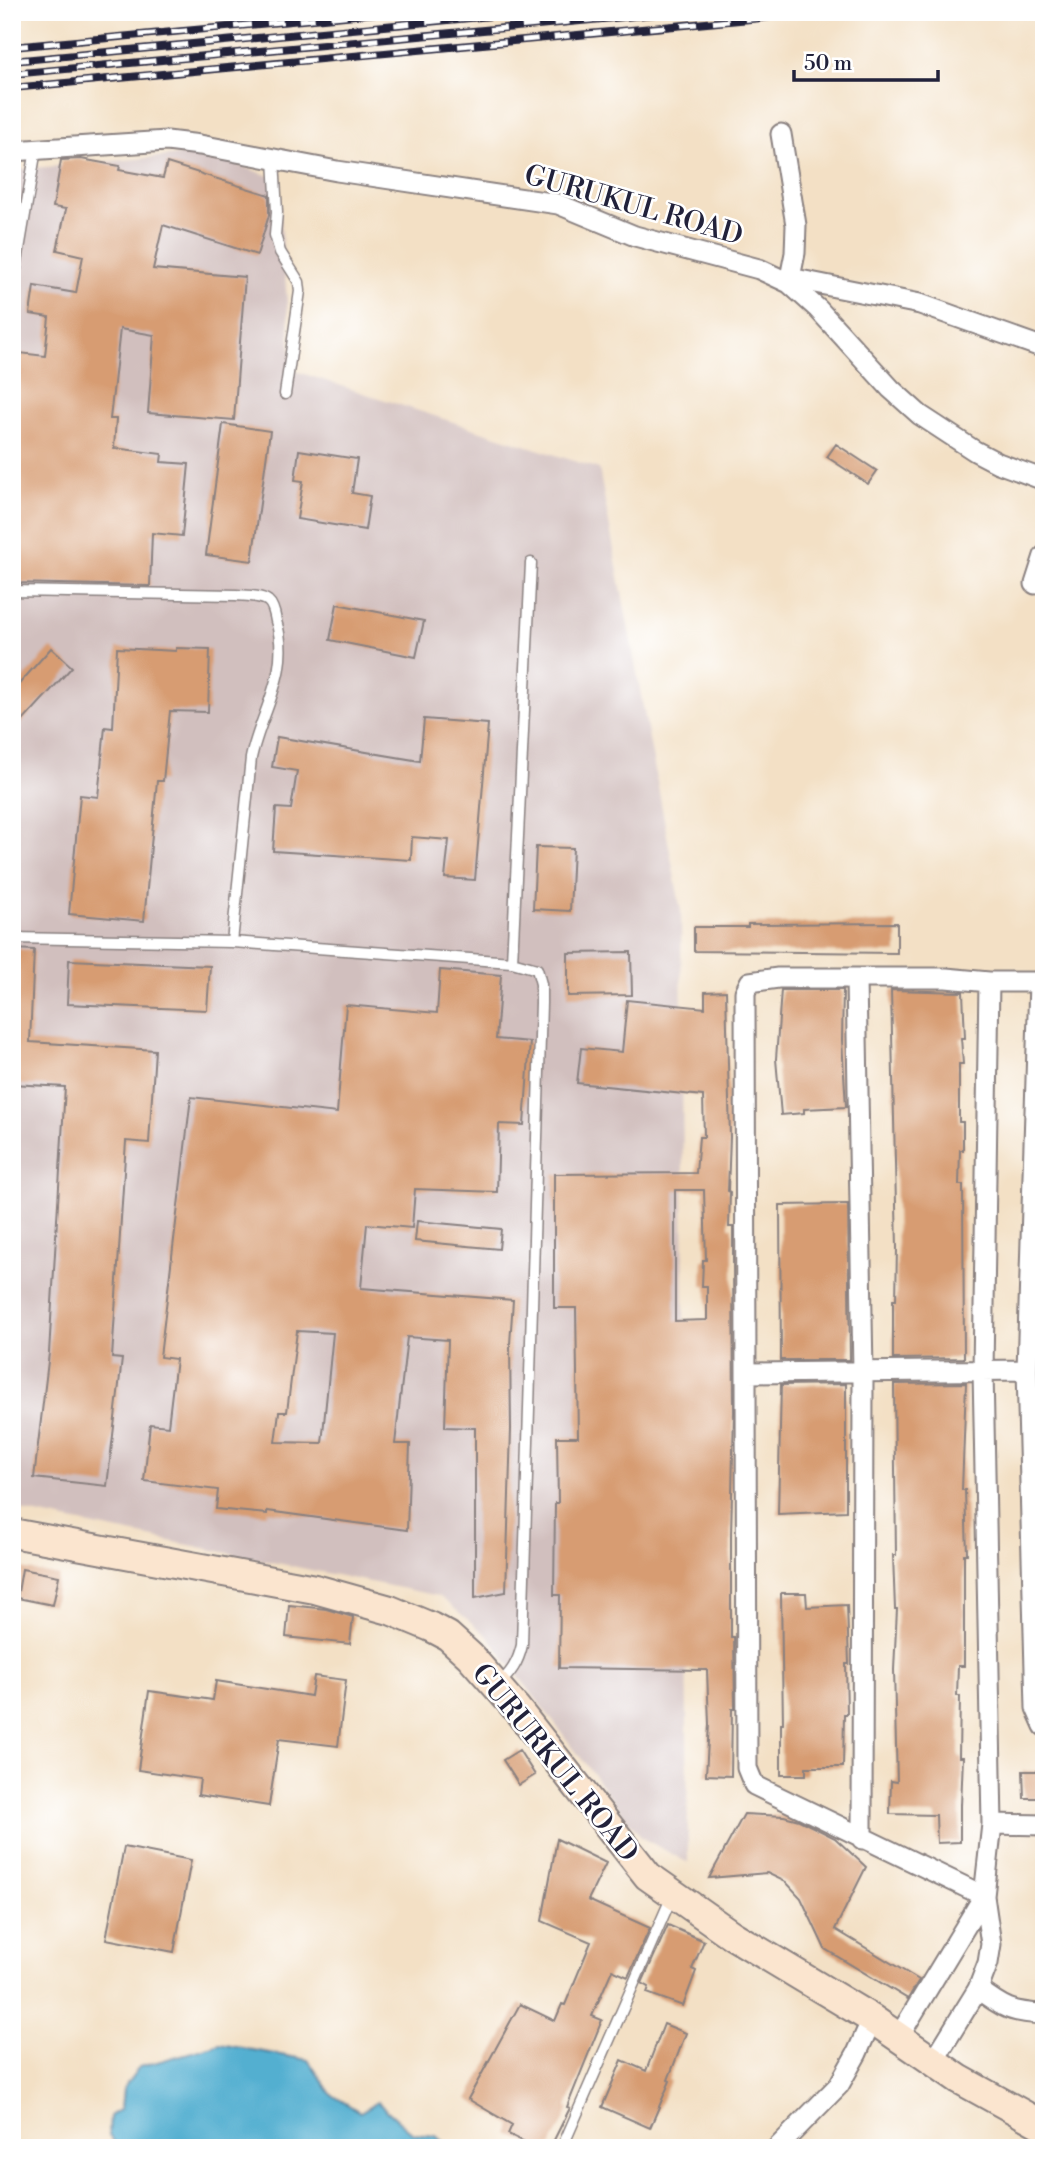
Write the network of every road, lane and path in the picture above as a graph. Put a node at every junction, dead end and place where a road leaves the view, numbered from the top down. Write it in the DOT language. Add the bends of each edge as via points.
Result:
graph roads {
  1 [pos="781,134"];
  2 [pos="36,149"];
  3 [pos="12,151"];
  4 [pos="274,158"];
  5 [pos="790,281"];
  6 [pos="12,291"];
  7 [pos="1044,348"];
  8 [pos="285,394"];
  9 [pos="1044,480"];
  10 [pos="1044,556"];
  11 [pos="531,563"];
  12 [pos="1035,584"];
  13 [pos="12,591"];
  14 [pos="12,938"];
  15 [pos="232,942"];
  16 [pos="512,962"];
  17 [pos="856,979"];
  18 [pos="989,982"];
  19 [pos="1041,982"];
  20 [pos="1027,1370"];
  21 [pos="983,1371"];
  22 [pos="863,1372"];
  23 [pos="747,1373"];
  24 [pos="12,1533"];
  25 [pos="497,1687"];
  26 [pos="1044,1726"];
  27 [pos="992,1824"];
  28 [pos="1044,1825"];
  29 [pos="862,1839"];
  30 [pos="673,1895"];
  31 [pos="984,1896"];
  32 [pos="978,1989"];
  33 [pos="1044,2014"];
  34 [pos="872,2019"];
  35 [pos="898,2038"];
  36 [pos="933,2062"];
  37 [pos="1044,2126"];
  38 [pos="562,2148"];
  39 [pos="777,2148"];
  1 -- 5 [label="street" via="795,217"];
  2 -- 3 [label="street, GURUKUL ROAD"];
  2 -- 4 [label="street, GURUKUL ROAD" via="167,141"];
  2 -- 6 [label="lane"];
  4 -- 5 [label="street, GURUKUL ROAD" via="558,204 635,236"];
  4 -- 8 [label="lane" via="275,236 300,291"];
  5 -- 7 [label="street" via="920,304"];
  5 -- 9 [label="street, GURUKUL ROAD" via="920,415 975,451"];
  10 -- 12 [label="street"];
  11 -- 16 [label="lane"];
  13 -- 15 [label="lane" via="236,595 260,598 272,607 279,629 281,666 251,758"];
  14 -- 15 [label="lane"];
  15 -- 16 [label="lane"];
  16 -- 25 [label="lane" via="537,969 541,1003 522,1645 511,1673"];
  17 -- 18 [label="street"];
  17 -- 22 [label="street"];
  17 -- 23 [label="street" via="756,980 745,992"];
  18 -- 19 [label="street"];
  18 -- 21 [label="street"];
  19 -- 20 [label="street"];
  20 -- 21 [label="street"];
  20 -- 26 [label="street" via="1036,1708"];
  21 -- 22 [label="street"];
  21 -- 27 [label="street"];
  22 -- 23 [label="street"];
  22 -- 29 [label="street"];
  23 -- 29 [label="street" via="747,1768 754,1785"];
  24 -- 25 [label="street, GURURKUL ROAD" via="315,1590 390,1610 448,1636"];
  25 -- 30 [label="street, GURURKUL ROAD" via="648,1876"];
  27 -- 28 [label="street"];
  27 -- 31 [label="street"];
  29 -- 31 [label="street"];
  30 -- 34 [label="street, GURURKUL ROAD"];
  30 -- 38 [label="lane"];
  31 -- 32 [label="street" via="991,1944"];
  31 -- 35 [label="street"];
  32 -- 33 [label="street" via="1012,2012"];
  32 -- 36 [label="street"];
  34 -- 35 [label="street, GURURKUL ROAD"];
  34 -- 39 [label="street" via="839,2085"];
  35 -- 36 [label="street, GURURKUL ROAD"];
  36 -- 37 [label="street, GURURKUL ROAD"];
}
